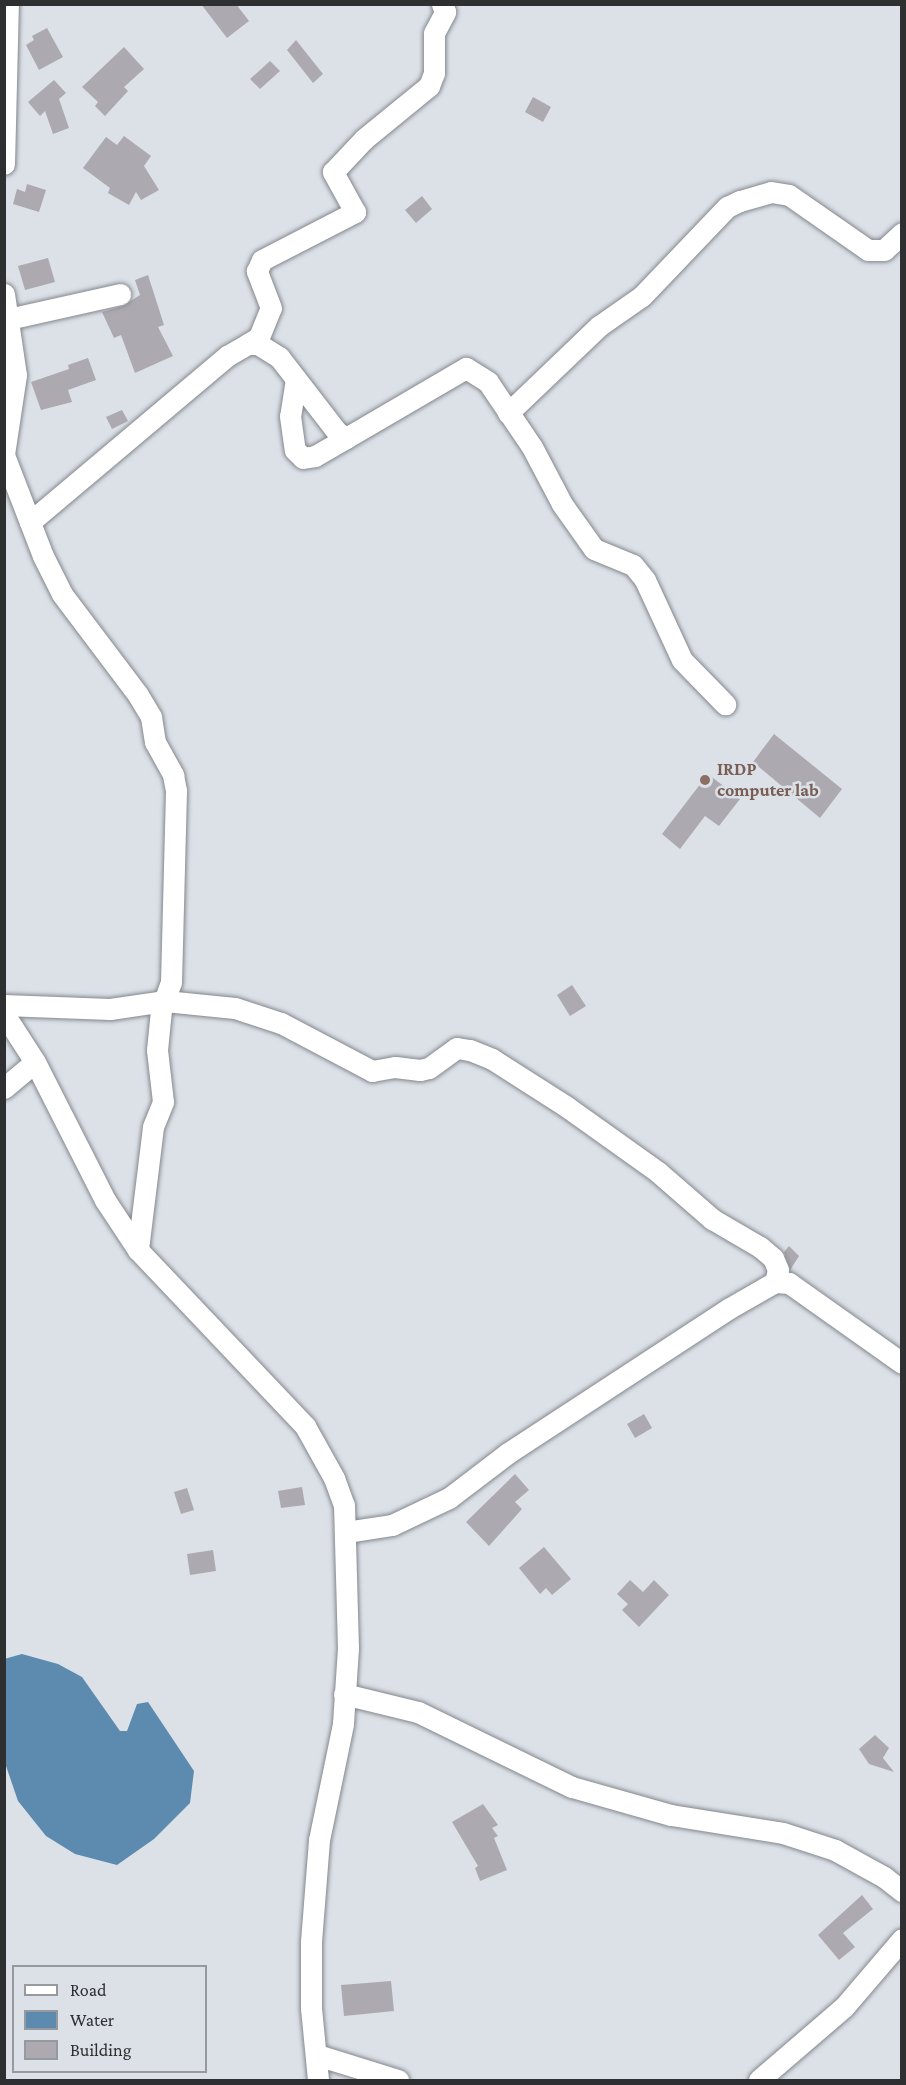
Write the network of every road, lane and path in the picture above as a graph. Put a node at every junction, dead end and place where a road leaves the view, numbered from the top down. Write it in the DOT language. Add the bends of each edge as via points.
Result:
graph roads {
  1 [pos="8,4"];
  2 [pos="442,4"];
  3 [pos="5,157"];
  4 [pos="4,164"];
  5 [pos="902,233"];
  6 [pos="4,294"];
  7 [pos="120,294"];
  8 [pos="6,319"];
  9 [pos="248,344"];
  10 [pos="296,380"];
  11 [pos="508,413"];
  12 [pos="346,438"];
  13 [pos="4,454"];
  14 [pos="30,522"];
  15 [pos="725,704"];
  16 [pos="165,1001"];
  17 [pos="4,1005"];
  18 [pos="4,1014"];
  19 [pos="35,1062"];
  20 [pos="4,1088"];
  21 [pos="138,1250"];
  22 [pos="775,1282"];
  23 [pos="902,1363"];
  24 [pos="346,1532"];
  25 [pos="344,1694"];
  26 [pos="902,1891"];
  27 [pos="902,1939"];
  28 [pos="317,2055"];
  29 [pos="318,2080"];
  30 [pos="398,2080"];
  31 [pos="759,2080"];
  1 -- 3 [label="street"];
  2 -- 9 [label="street" via="444,20 432,44 432,81 364,139 333,172 355,212 262,260 257,271 271,308 259,336"];
  3 -- 4 [label="street"];
  5 -- 11 [label="street" via="884,250 868,250 789,195 771,192 740,201 727,207 642,296 599,326"];
  6 -- 8 [label="street"];
  7 -- 8 [label="street"];
  8 -- 13 [label="street" via="16,375"];
  9 -- 10 [label="street" via="258,344 279,357"];
  9 -- 14 [label="street" via="227,356"];
  10 -- 12 [label="street"];
  10 -- 12 [label="street" via="290,416 295,450 303,458 315,456"];
  11 -- 12 [label="street" via="488,382 466,368"];
  11 -- 15 [label="street" via="585,538 603,554 633,565 645,580 682,660"];
  13 -- 14 [label="street"];
  14 -- 16 [label="street" via="62,594 151,717 155,742 173,775 176,791 171,982"];
  16 -- 17 [label="street" via="110,1009"];
  16 -- 21 [label="street" via="157,1050 163,1102 153,1127"];
  16 -- 22 [label="street" via="208,1003 261,1015 372,1071 429,1068 457,1048 492,1059 658,1172 712,1219 760,1247 773,1258 778,1270"];
  18 -- 19 [label="street"];
  19 -- 20 [label="street"];
  19 -- 21 [label="street" via="105,1200"];
  21 -- 24 [label="street" via="305,1426 334,1478 344,1505"];
  22 -- 23 [label="street" via="789,1283"];
  22 -- 24 [label="street" via="508,1453 449,1498 392,1525"];
  24 -- 25 [label="street" via="348,1648"];
  25 -- 26 [label="street" via="418,1712 572,1787 671,1815 783,1833 835,1850"];
  25 -- 28 [label="street" via="343,1724 318,1851 311,1997"];
  27 -- 31 [label="street" via="844,2007"];
  28 -- 29 [label="street"];
  28 -- 30 [label="street"];
}
